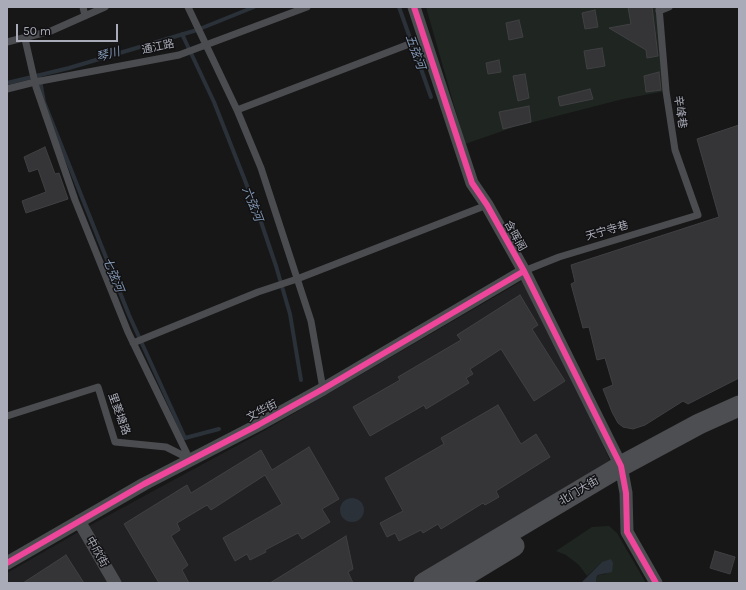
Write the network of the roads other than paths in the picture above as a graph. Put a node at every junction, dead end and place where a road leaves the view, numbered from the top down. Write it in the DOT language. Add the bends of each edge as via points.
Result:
graph roads {
  1 [pos="83,7"];
  2 [pos="105,7"];
  3 [pos="188,7"];
  4 [pos="307,7"];
  5 [pos="414,7"];
  6 [pos="669,7"];
  7 [pos="659,9"];
  8 [pos="85,16"];
  9 [pos="25,38"];
  10 [pos="425,38"];
  11 [pos="7,42"];
  12 [pos="206,46"];
  13 [pos="35,82"];
  14 [pos="7,89"];
  15 [pos="237,110"];
  16 [pos="487,205"];
  17 [pos="698,215"];
  18 [pos="524,271"];
  19 [pos="297,279"];
  20 [pos="133,343"];
  21 [pos="323,389"];
  22 [pos="739,406"];
  23 [pos="7,416"];
  24 [pos="739,419"];
  25 [pos="190,460"];
  26 [pos="622,473"];
  27 [pos="79,521"];
  28 [pos="7,563"];
  29 [pos="115,583"];
  30 [pos="424,583"];
  31 [pos="453,583"];
  32 [pos="656,583"];
  1 -- 8 [label="lane"];
  2 -- 8 [label="lane"];
  3 -- 12 [label="lane"];
  4 -- 12 [label="lane, 通江路"];
  5 -- 10 [label="street, 含晖阁"];
  6 -- 7 [label="lane"];
  7 -- 17 [label="lane, 辛峰巷" via="666,91 675,150"];
  8 -- 9 [label="lane" via="51,31"];
  9 -- 11 [label="lane"];
  9 -- 13 [label="lane"];
  10 -- 15 [label="lane"];
  10 -- 16 [label="street, 含晖阁" via="465,166 472,183"];
  12 -- 13 [label="lane, 通江路" via="179,55"];
  12 -- 15 [label="lane"];
  13 -- 14 [label="lane, 通江路"];
  13 -- 20 [label="lane" via="75,200"];
  15 -- 19 [label="lane" via="261,168"];
  16 -- 18 [label="street, 含晖阁"];
  16 -- 19 [label="lane"];
  17 -- 18 [label="lane, 天宁寺巷" via="559,257"];
  18 -- 21 [label="street, 文华街"];
  18 -- 26 [label="street, 含晖阁"];
  19 -- 20 [label="lane"];
  19 -- 21 [label="lane" via="311,321"];
  20 -- 25 [label="lane"];
  21 -- 25 [label="street, 文华街"];
  22 -- 26 [label="main road, 北门大街" via="699,424"];
  23 -- 25 [label="lane, 里菱塘路" via="98,387 115,442 166,447"];
  24 -- 26 [label="main road, 北门大街"];
  25 -- 27 [label="street, 文华街"];
  26 -- 30 [label="main road, 北门大街"];
  26 -- 31 [label="main road, 北门大街"];
  26 -- 32 [label="street, 含晖阁" via="626,493 627,532"];
  27 -- 28 [label="street, 文华街"];
  27 -- 29 [label="street, 中欣街"];
}
